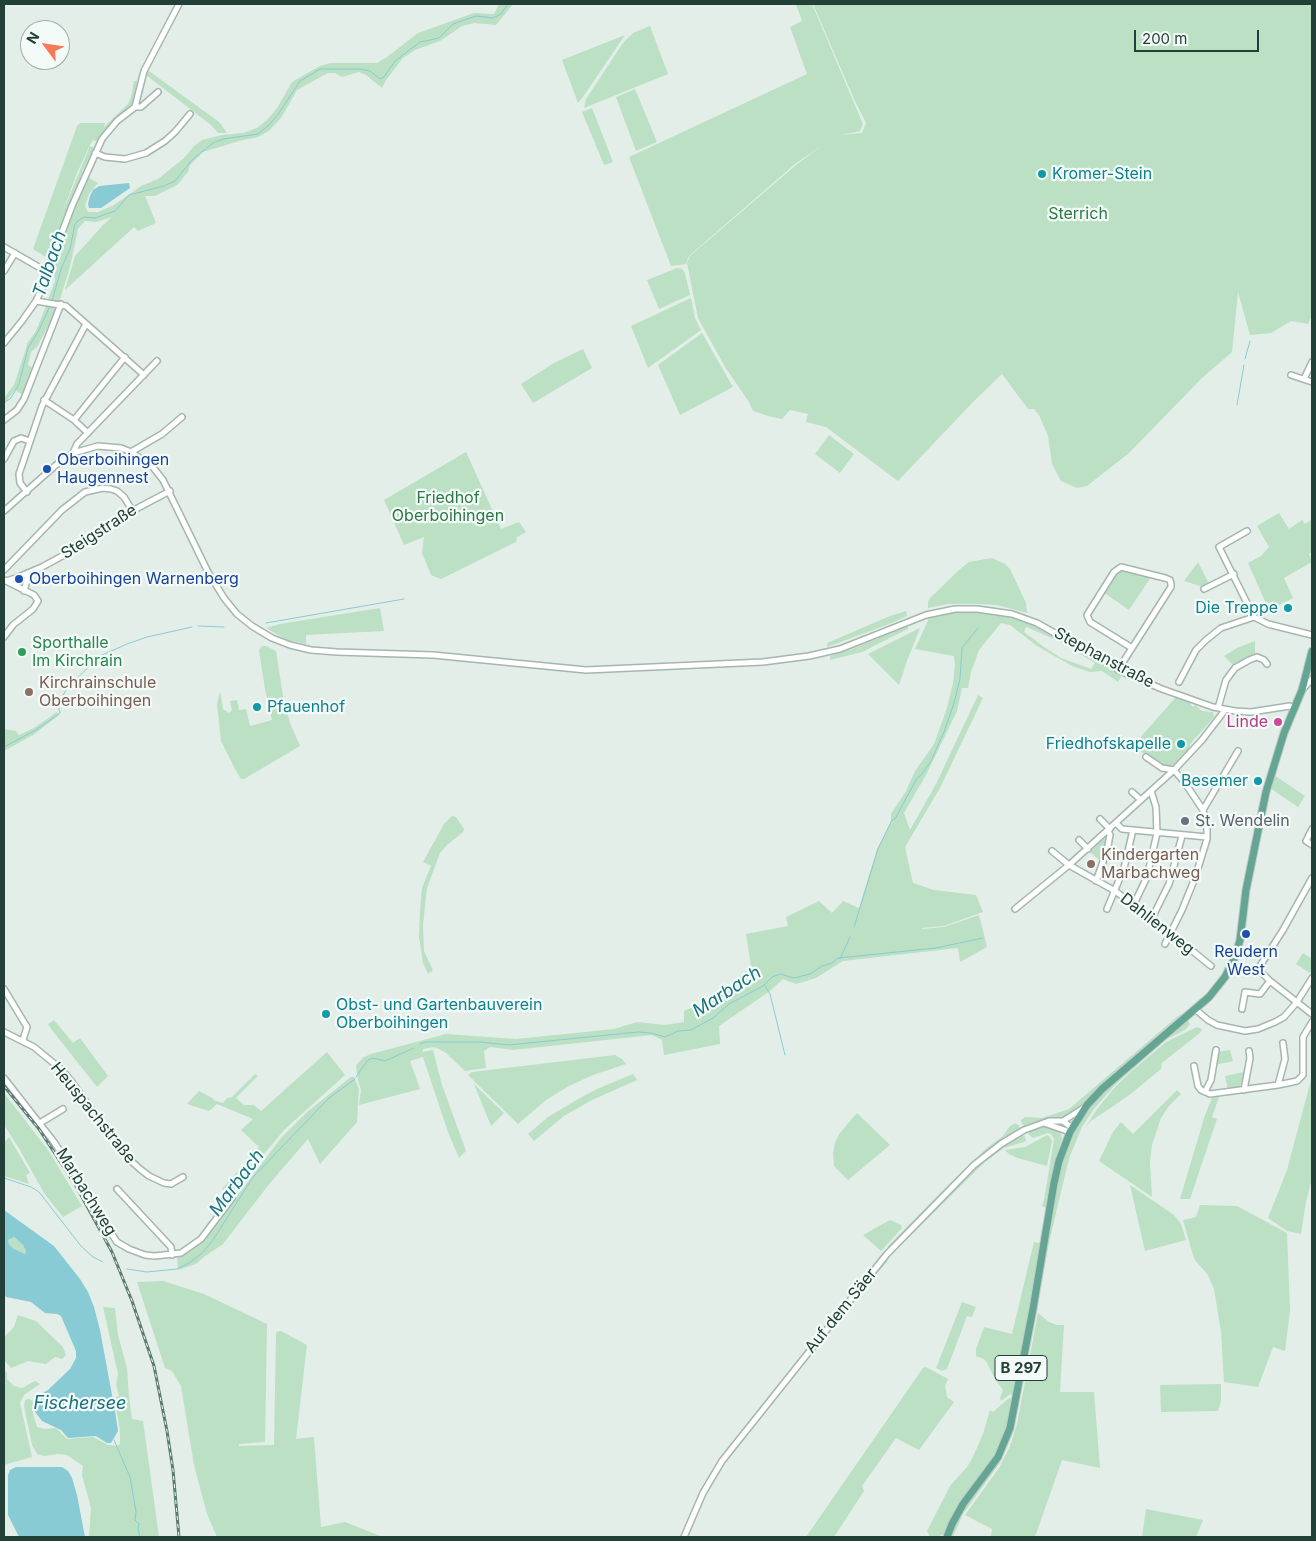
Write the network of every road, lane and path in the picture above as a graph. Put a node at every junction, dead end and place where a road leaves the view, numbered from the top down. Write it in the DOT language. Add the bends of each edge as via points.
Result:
graph roads {
  1 [pos="179,4"];
  2 [pos="158,92"];
  3 [pos="135,107"];
  4 [pos="190,114"];
  5 [pos="95,153"];
  6 [pos="4,247"];
  7 [pos="15,253"];
  8 [pos="4,270"];
  9 [pos="49,273"];
  10 [pos="38,301"];
  11 [pos="58,305"];
  12 [pos="86,324"];
  13 [pos="4,343"];
  14 [pos="124,358"];
  15 [pos="158,361"];
  16 [pos="1312,362"];
  17 [pos="144,375"];
  18 [pos="1291,375"];
  19 [pos="1304,379"];
  20 [pos="1312,382"];
  21 [pos="44,400"];
  22 [pos="182,416"];
  23 [pos="4,420"];
  24 [pos="74,420"];
  25 [pos="88,433"];
  26 [pos="30,441"];
  27 [pos="131,452"];
  28 [pos="73,454"];
  29 [pos="4,460"];
  30 [pos="170,491"];
  31 [pos="26,492"];
  32 [pos="132,510"];
  33 [pos="4,511"];
  34 [pos="1247,531"];
  35 [pos="4,570"];
  36 [pos="29,574"];
  37 [pos="1234,574"];
  38 [pos="5,580"];
  39 [pos="1204,589"];
  40 [pos="24,590"];
  41 [pos="1254,617"];
  42 [pos="1312,635"];
  43 [pos="4,637"];
  44 [pos="1132,648"];
  45 [pos="1312,651"];
  46 [pos="1267,664"];
  47 [pos="1310,668"];
  48 [pos="1118,670"];
  49 [pos="1312,679"];
  50 [pos="1179,682"];
  51 [pos="1302,690"];
  52 [pos="1218,708"];
  53 [pos="1295,708"];
  54 [pos="1225,710"];
  55 [pos="1238,751"];
  56 [pos="1146,757"];
  57 [pos="1174,770"];
  58 [pos="1151,791"];
  59 [pos="1132,792"];
  60 [pos="1141,800"];
  61 [pos="1203,810"];
  62 [pos="1100,819"];
  63 [pos="1116,824"];
  64 [pos="1312,829"];
  65 [pos="1109,830"];
  66 [pos="1133,830"];
  67 [pos="1157,833"];
  68 [pos="1182,836"];
  69 [pos="1207,836"];
  70 [pos="1079,840"];
  71 [pos="1312,845"];
  72 [pos="1088,849"];
  73 [pos="1052,851"];
  74 [pos="1069,866"];
  75 [pos="1312,878"];
  76 [pos="1096,881"];
  77 [pos="1115,892"];
  78 [pos="1134,904"];
  79 [pos="1107,908"];
  80 [pos="1015,909"];
  81 [pos="1152,918"];
  82 [pos="1171,932"];
  83 [pos="1165,944"];
  84 [pos="1211,966"];
  85 [pos="1312,978"];
  86 [pos="1270,981"];
  87 [pos="4,989"];
  88 [pos="1297,1002"];
  89 [pos="1195,1009"];
  90 [pos="1242,1009"];
  91 [pos="1312,1014"];
  92 [pos="1312,1022"];
  93 [pos="4,1032"];
  94 [pos="23,1040"];
  95 [pos="1283,1043"];
  96 [pos="1216,1050"];
  97 [pos="1249,1051"];
  98 [pos="1194,1066"];
  99 [pos="4,1078"];
  100 [pos="1278,1085"];
  101 [pos="1244,1090"];
  102 [pos="1205,1092"];
  103 [pos="1088,1105"];
  104 [pos="63,1108"];
  105 [pos="1063,1121"];
  106 [pos="40,1123"];
  107 [pos="1041,1123"];
  108 [pos="1071,1130"];
  109 [pos="183,1178"];
  110 [pos="117,1189"];
  111 [pos="232,1198"];
  112 [pos="172,1255"];
  113 [pos="684,1537"];
  114 [pos="947,1537"];
  1 -- 3 [label="street" via="144,71"];
  2 -- 3 [label="street" via="141,107"];
  3 -- 5 [label="street" via="102,139"];
  4 -- 5 [label="street" via="165,141 146,153 125,159"];
  5 -- 9 [label="street"];
  6 -- 7 [label="street"];
  7 -- 8 [label="street"];
  7 -- 9 [label="street"];
  9 -- 10 [label="street"];
  10 -- 11 [label="street"];
  10 -- 13 [label="street"];
  11 -- 12 [label="street" via="66,306"];
  11 -- 23 [label="street" via="24,399 17,410"];
  12 -- 14 [label="street"];
  12 -- 21 [label="street"];
  14 -- 17 [label="street"];
  14 -- 24 [label="street"];
  15 -- 17 [label="street"];
  16 -- 19 [label="street"];
  17 -- 25 [label="street"];
  18 -- 19 [label="street"];
  19 -- 20 [label="street"];
  21 -- 24 [label="street"];
  21 -- 26 [label="street"];
  22 -- 27 [label="street" via="162,434"];
  24 -- 25 [label="street"];
  25 -- 28 [label="street" via="77,444"];
  26 -- 29 [label="street" via="17,439"];
  26 -- 31 [label="street" via="18,479"];
  27 -- 28 [label="street" via="98,446"];
  27 -- 30 [label="street, Stephanstraße" via="145,460"];
  28 -- 31 [label="street" via="56,464"];
  30 -- 32 [label="street, Steigstraße"];
  30 -- 48 [label="street, Stephanstraße" via="208,572 229,605 265,635 310,650 433,655 572,669 763,662 809,656 856,643 916,618 978,609 1020,616 1047,628"];
  31 -- 33 [label="street"];
  32 -- 35 [label="street" via="117,491 102,488 86,492 62,510"];
  32 -- 36 [label="street, Steigstraße" via="75,549"];
  34 -- 37 [label="street" via="1219,547"];
  36 -- 38 [label="street, Steigstraße"];
  36 -- 40 [label="street"];
  37 -- 39 [label="street"];
  37 -- 41 [label="street"];
  38 -- 40 [label="street"];
  40 -- 43 [label="street" via="37,598 37,603"];
  41 -- 42 [label="street" via="1268,624"];
  41 -- 50 [label="street" via="1222,628 1206,640 1196,650"];
  44 -- 44 [label="street" via="1090,622 1087,615 1114,572 1121,567 1165,578 1170,580 1171,587"];
  44 -- 48 [label="street"];
  45 -- 47 [label="main road, B 297"];
  46 -- 52 [label="street" via="1257,657 1235,668 1226,680"];
  47 -- 51 [label="main road, B 297"];
  48 -- 52 [label="street, Stephanstraße"];
  49 -- 51 [label="street"];
  51 -- 53 [label="main road, B 297"];
  52 -- 54 [label="street, Stephanstraße"];
  53 -- 54 [label="street, Stephanstraße" via="1251,712"];
  53 -- 89 [label="main road, B 297" via="1275,761 1261,813 1237,951 1219,985"];
  54 -- 57 [label="street"];
  55 -- 61 [label="street"];
  56 -- 57 [label="street" via="1166,770"];
  57 -- 58 [label="street"];
  57 -- 61 [label="street"];
  58 -- 60 [label="street"];
  58 -- 67 [label="street" via="1156,807"];
  59 -- 60 [label="street"];
  60 -- 63 [label="street"];
  61 -- 69 [label="street"];
  62 -- 65 [label="street"];
  63 -- 65 [label="street"];
  63 -- 66 [label="street" via="1122,829"];
  64 -- 71 [label="street" via="1306,841"];
  65 -- 72 [label="street"];
  65 -- 76 [label="street" via="1107,851"];
  66 -- 67 [label="street"];
  66 -- 77 [label="street" via="1127,860"];
  67 -- 68 [label="street"];
  67 -- 78 [label="street" via="1147,877"];
  68 -- 69 [label="street"];
  68 -- 81 [label="street" via="1169,884"];
  69 -- 82 [label="street" via="1182,910"];
  70 -- 72 [label="street"];
  72 -- 74 [label="street"];
  73 -- 74 [label="street, Dahlienweg"];
  74 -- 76 [label="street, Dahlienweg"];
  74 -- 80 [label="street"];
  75 -- 86 [label="street" via="1260,966 1261,973"];
  76 -- 77 [label="street, Dahlienweg"];
  77 -- 78 [label="street, Dahlienweg"];
  77 -- 79 [label="street"];
  78 -- 81 [label="street, Dahlienweg"];
  81 -- 82 [label="street, Dahlienweg"];
  82 -- 83 [label="street"];
  82 -- 84 [label="street, Dahlienweg"];
  85 -- 88 [label="street"];
  86 -- 88 [label="street"];
  86 -- 90 [label="street" via="1260,994 1245,992"];
  87 -- 94 [label="street" via="27,1027"];
  88 -- 89 [label="street" via="1275,1022 1245,1030 1217,1025"];
  88 -- 91 [label="street"];
  89 -- 103 [label="main road, B 297"];
  92 -- 100 [label="street" via="1303,1037 1301,1078"];
  93 -- 94 [label="street, Heuspachstraße"];
  94 -- 109 [label="street, Heuspachstraße" via="62,1070 108,1133 140,1169 164,1183 171,1184"];
  95 -- 100 [label="street" via="1285,1058"];
  96 -- 102 [label="street" via="1211,1080"];
  97 -- 101 [label="street"];
  98 -- 102 [label="street" via="1198,1086"];
  99 -- 106 [label="street, Marbachweg"];
  100 -- 101 [label="street"];
  101 -- 102 [label="street" via="1215,1095"];
  103 -- 105 [label="street, Auf dem Säer"];
  103 -- 108 [label="main road, B 297"];
  104 -- 106 [label="street"];
  105 -- 107 [label="street, Auf dem Säer"];
  105 -- 108 [label="street"];
  106 -- 112 [label="street, Marbachweg" via="117,1242 145,1255"];
  107 -- 108 [label="street"];
  107 -- 113 [label="street, Auf dem Säer" via="988,1153 887,1254 722,1460"];
  108 -- 114 [label="main road, B 297" via="1058,1166 1010,1428 998,1457 963,1504"];
  110 -- 112 [label="street" via="171,1247"];
  111 -- 112 [label="street, Marbachweg" via="201,1239 185,1251"];
}
